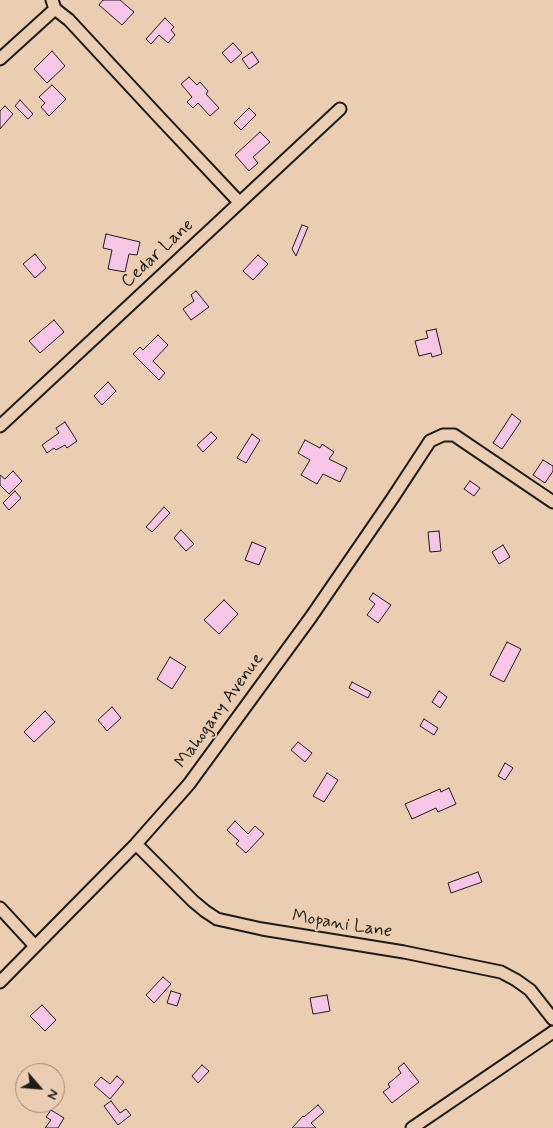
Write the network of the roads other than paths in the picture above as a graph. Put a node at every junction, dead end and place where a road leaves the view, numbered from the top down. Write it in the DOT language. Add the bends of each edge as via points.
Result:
graph roads {
  1 [pos="53,4"];
  2 [pos="0,58"];
  3 [pos="340,109"];
  4 [pos="239,202"];
  5 [pos="0,426"];
  6 [pos="553,502"];
  7 [pos="136,844"];
  8 [pos="0,908"];
  9 [pos="35,946"];
  10 [pos="0,982"];
  11 [pos="553,1019"];
  12 [pos="553,1032"];
  13 [pos="412,1128"];
  1 -- 2 [label="street"];
  1 -- 4 [label="street"];
  3 -- 4 [label="street, Cedar Lane"];
  4 -- 5 [label="street, Cedar Lane"];
  6 -- 7 [label="street, Mahogany Avenue" via="454,435 430,441 311,617 189,784"];
  7 -- 9 [label="street, Mahogany Avenue"];
  7 -- 11 [label="street, Mopani Lane" via="193,901 217,919 502,972 530,990"];
  8 -- 9 [label="street"];
  9 -- 10 [label="street, Mahogany Avenue"];
  12 -- 13 [label="street"];
}
